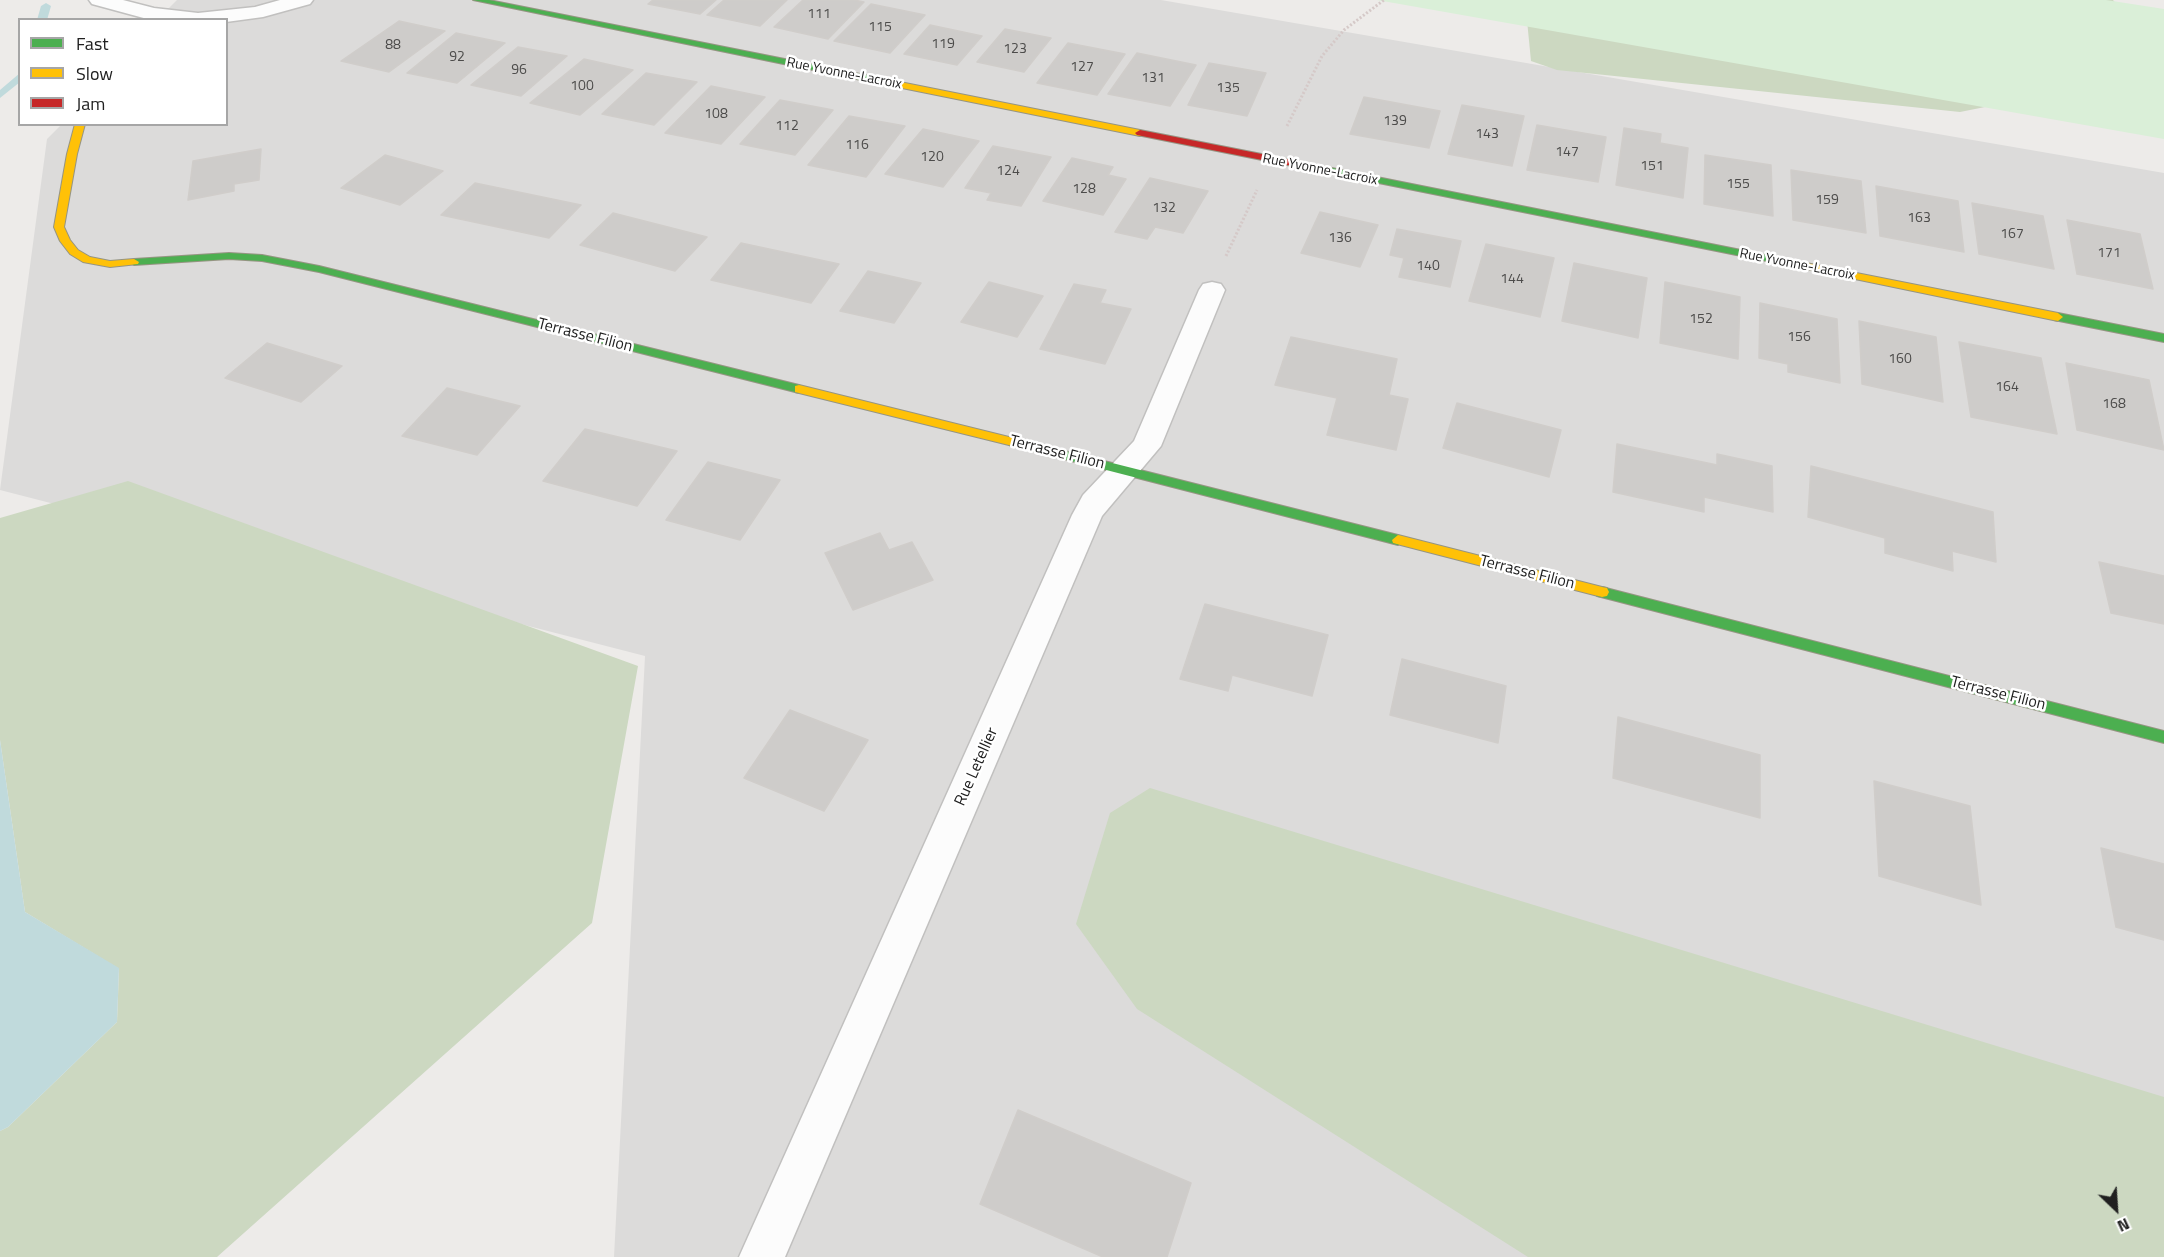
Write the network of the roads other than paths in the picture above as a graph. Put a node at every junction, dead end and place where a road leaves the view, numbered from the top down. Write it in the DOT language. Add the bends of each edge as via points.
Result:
graph roads {
  1 [pos="99,0"];
  2 [pos="303,0"];
  3 [pos="477,0"];
  4 [pos="132,15"];
  5 [pos="192,18"];
  6 [pos="221,18"];
  7 [pos="79,126"];
  8 [pos="1212,290"];
  9 [pos="2164,338"];
  10 [pos="1126,470"];
  11 [pos="2164,736"];
  12 [pos="762,1257"];
  1 -- 4 [label="street"];
  2 -- 6 [label="street"];
  3 -- 9 [label="street, Rue Yvonne-Lacroix"];
  4 -- 5 [label="street"];
  7 -- 10 [label="street, Terrasse Filion" via="59,227 70,246 87,260 110,264 229,256 319,269"];
  8 -- 10 [label="street, Rue Letellier" via="1146,446"];
  10 -- 11 [label="street, Terrasse Filion"];
  10 -- 12 [label="street, Rue Letellier" via="1094,503 1088,515"];
}
